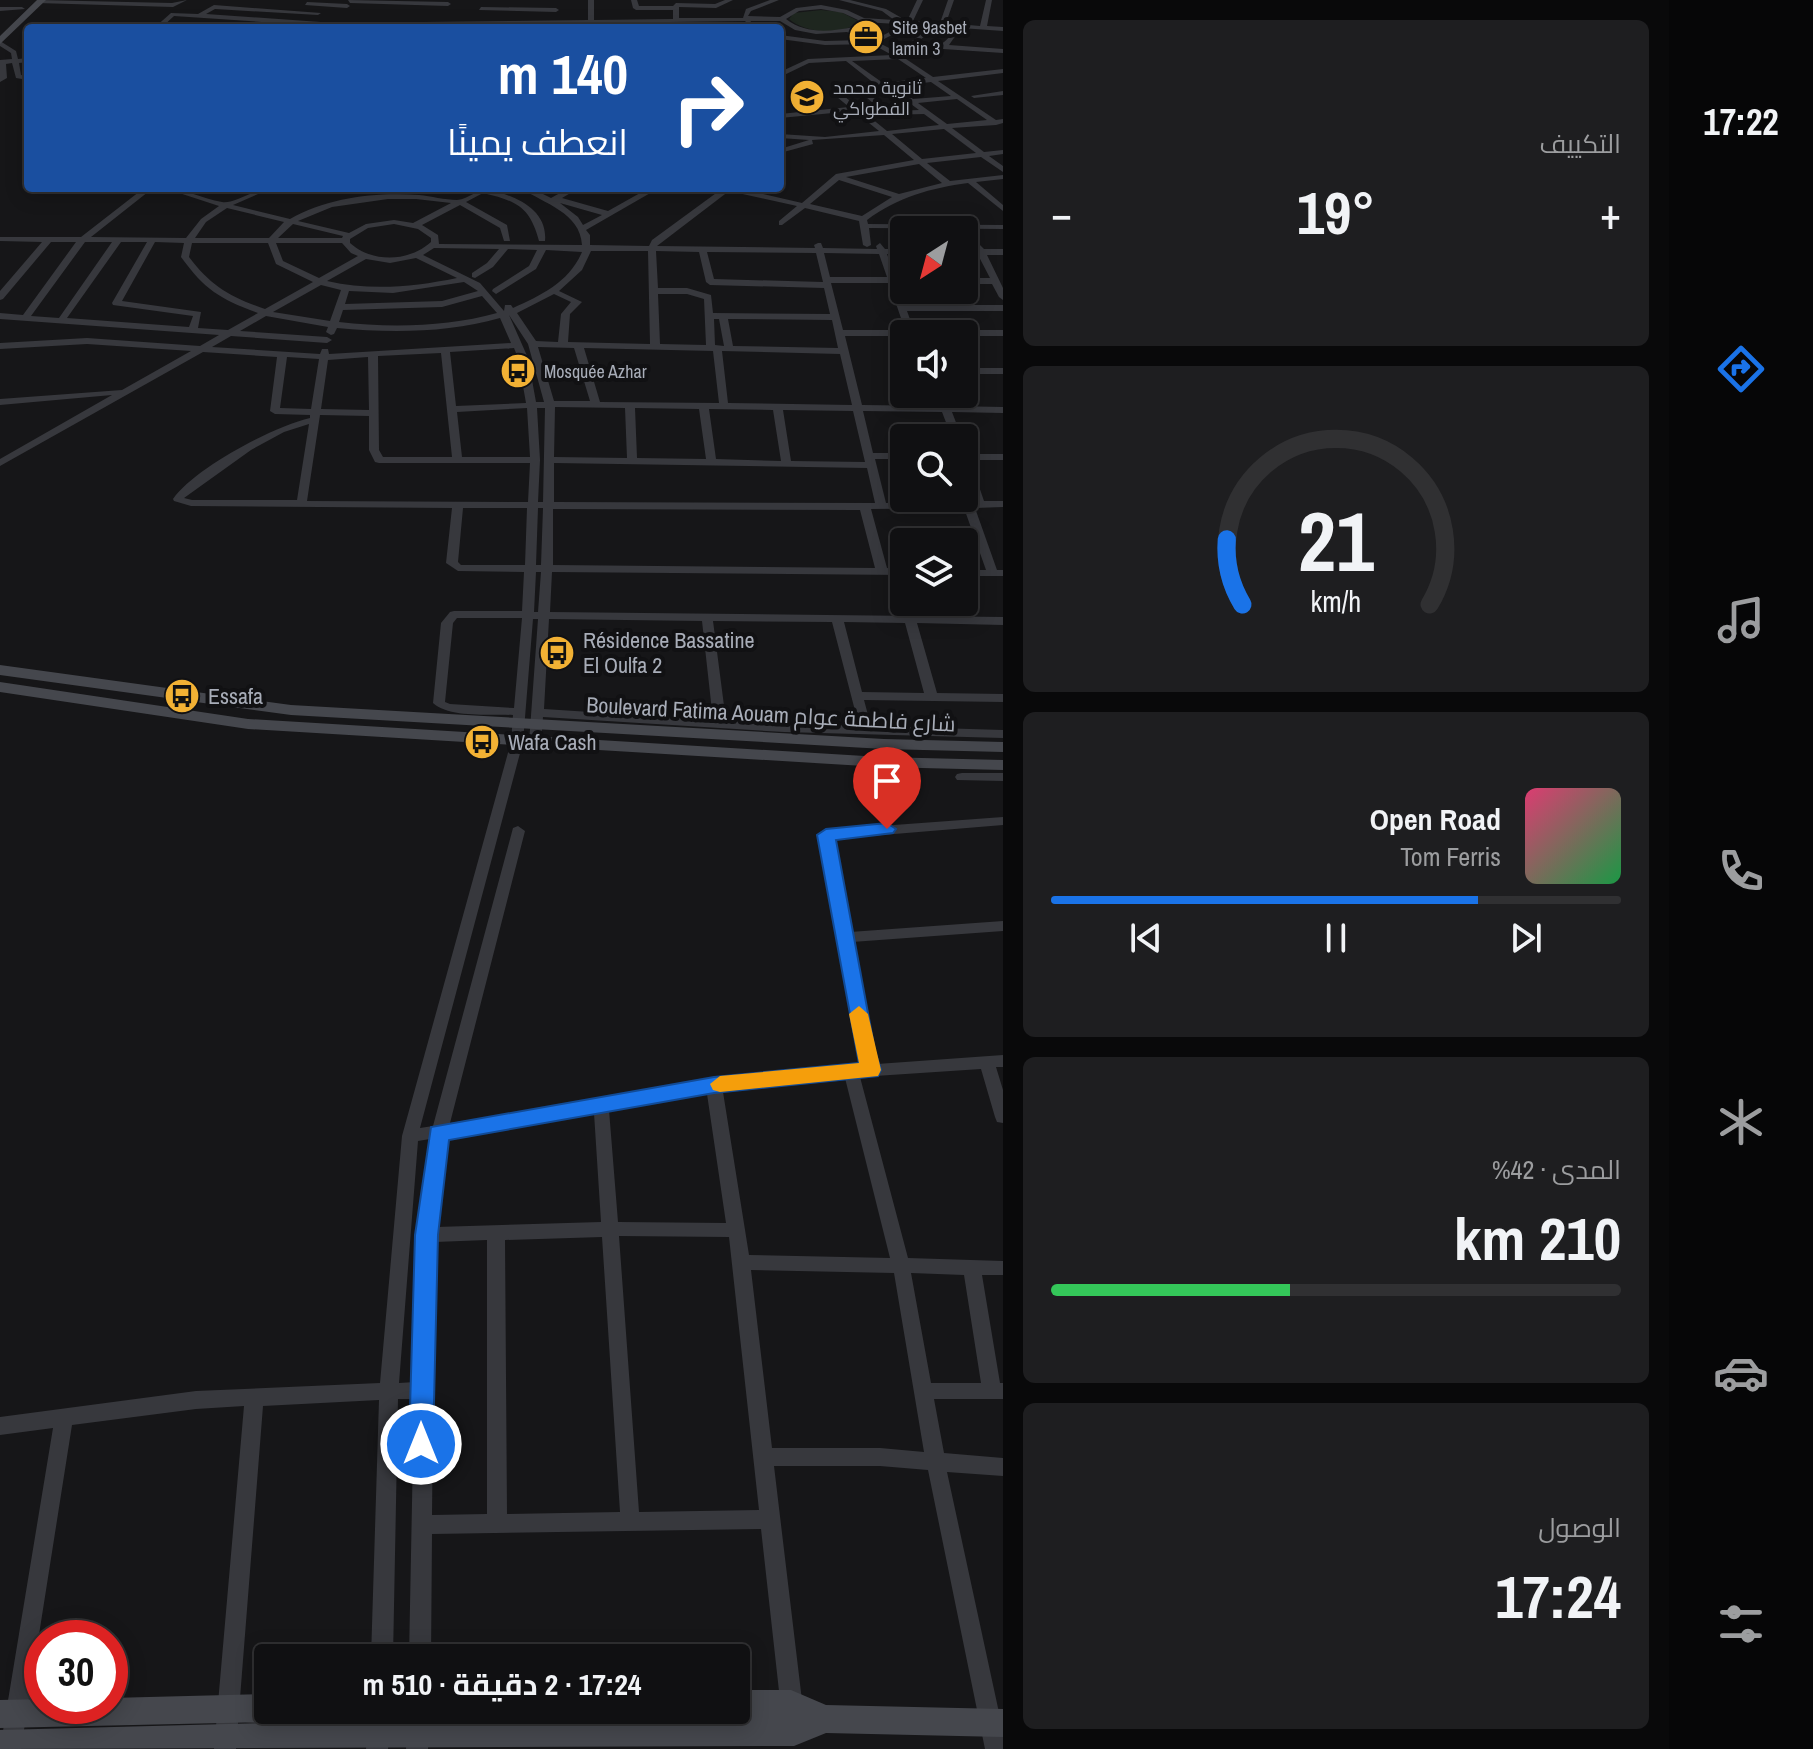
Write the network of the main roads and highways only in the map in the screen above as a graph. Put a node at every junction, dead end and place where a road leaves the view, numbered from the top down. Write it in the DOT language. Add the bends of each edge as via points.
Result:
graph roads {
  1 [pos="38,1"];
  2 [pos="0,32"];
  3 [pos="0,42"];
  4 [pos="0,670"];
  5 [pos="0,687"];
  6 [pos="866,730"];
  7 [pos="884,744"];
  8 [pos="1003,747"];
  9 [pos="1002,773"];
  10 [pos="750,1704"];
  11 [pos="8,1714"];
  12 [pos="254,1716"];
  13 [pos="826,1719"];
  14 [pos="418,1731"];
  15 [pos="226,1732"];
  16 [pos="378,1732"];
  17 [pos="997,1732"];
  18 [pos="796,1741"];
  19 [pos="7,1745"];
  1 -- 2 [label="main road"];
  1 -- 3 [label="main road"];
  4 -- 7 [label="main road, Boulevard Fatima Aouam شارع فاطمة عوام" via="282,709 538,718"];
  5 -- 9 [label="main road, Boulevard Fatima Aouam شارع فاطمة عوام" via="238,723"];
  6 -- 7 [label="main road"];
  7 -- 8 [label="main road, Boulevard Fatima Aouam شارع فاطمة عوام"];
  10 -- 13 [label="main road" via="791,1704"];
  11 -- 15 [label="main road"];
  12 -- 15 [label="main road"];
  13 -- 17 [label="main road"];
  13 -- 18 [label="main road"];
  14 -- 16 [label="main road"];
  14 -- 18 [label="main road"];
  15 -- 16 [label="main road"];
  15 -- 19 [label="main road"];
}
